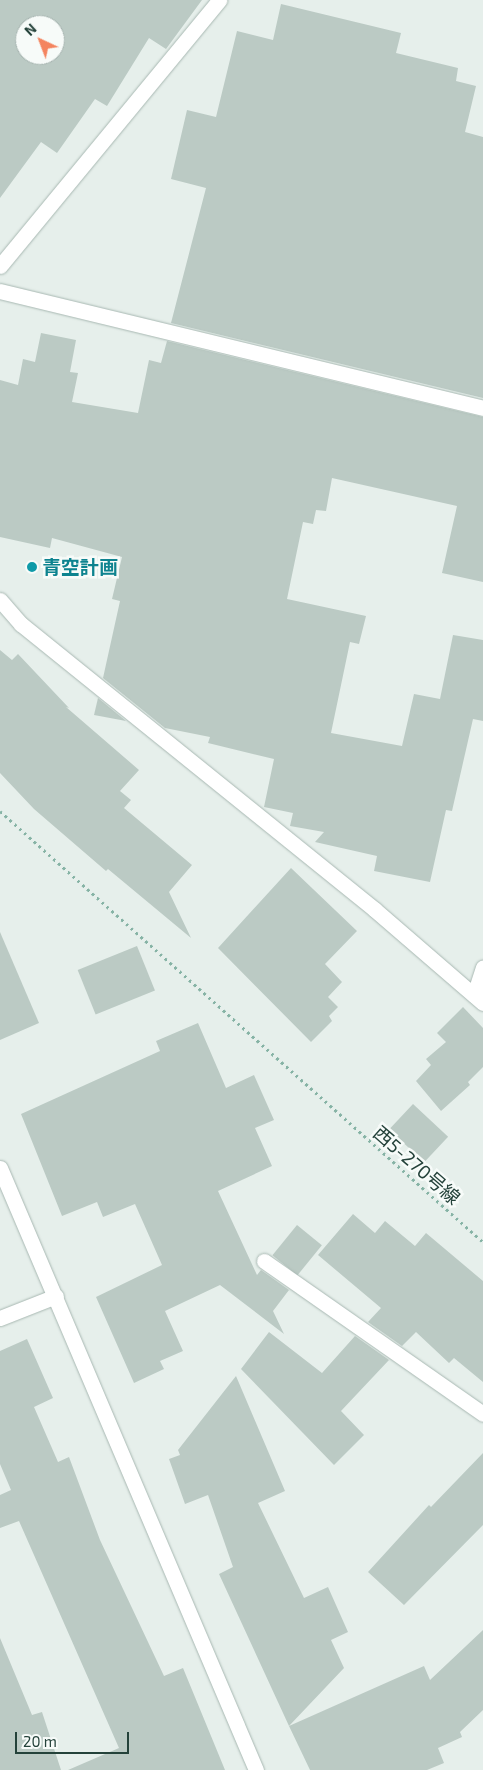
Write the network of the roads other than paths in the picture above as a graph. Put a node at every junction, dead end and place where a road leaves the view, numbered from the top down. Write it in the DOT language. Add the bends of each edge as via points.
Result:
graph roads {
  1 [pos="219,0"];
  2 [pos="0,266"];
  3 [pos="0,291"];
  4 [pos="483,408"];
  5 [pos="0,600"];
  6 [pos="483,967"];
  7 [pos="479,999"];
  8 [pos="0,1168"];
  9 [pos="264,1261"];
  10 [pos="56,1296"];
  11 [pos="0,1318"];
  12 [pos="483,1414"];
  13 [pos="256,1770"];
  1 -- 2 [label="street"];
  3 -- 4 [label="street"];
  5 -- 7 [label="street" via="21,624 374,908"];
  6 -- 7 [label="street"];
  8 -- 10 [label="street"];
  9 -- 12 [label="street"];
  10 -- 11 [label="street"];
  10 -- 13 [label="street"];
}
